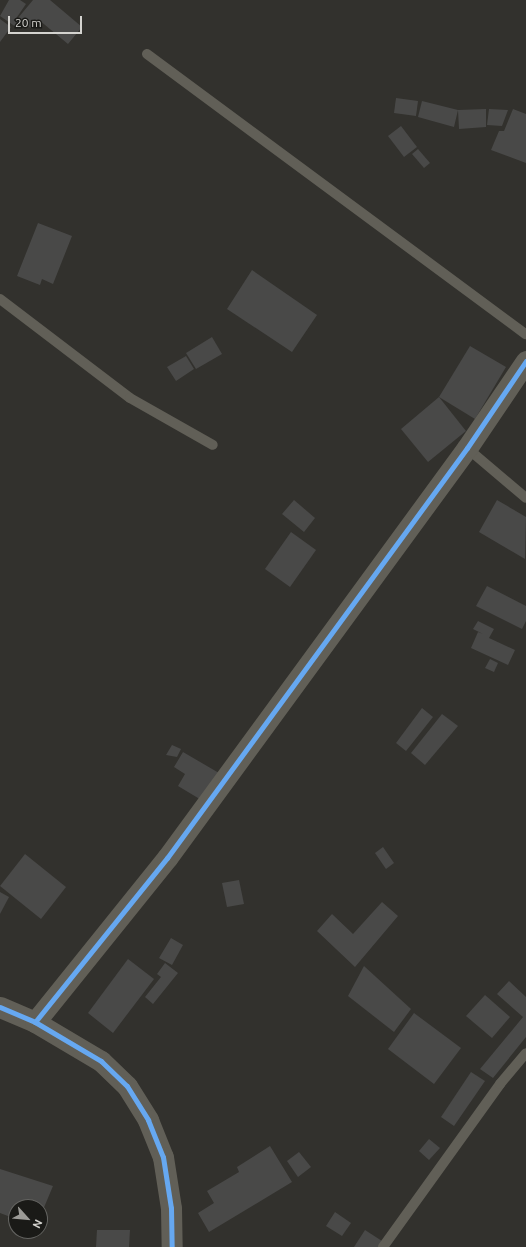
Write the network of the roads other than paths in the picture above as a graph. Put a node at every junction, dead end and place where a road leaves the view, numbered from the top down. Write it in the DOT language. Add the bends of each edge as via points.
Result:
graph roads {
  1 [pos="147,54"];
  2 [pos="0,299"];
  3 [pos="526,334"];
  4 [pos="526,361"];
  5 [pos="213,445"];
  6 [pos="467,448"];
  7 [pos="526,498"];
  8 [pos="0,1007"];
  9 [pos="34,1022"];
  10 [pos="526,1054"];
  11 [pos="172,1247"];
  12 [pos="383,1247"];
  1 -- 3 [label="lane"];
  2 -- 5 [label="lane" via="130,398"];
  4 -- 6 [label="street"];
  6 -- 7 [label="lane"];
  6 -- 9 [label="street" via="167,858"];
  8 -- 9 [label="street"];
  9 -- 11 [label="street" via="101,1061 127,1086 148,1120 163,1157 171,1208"];
  10 -- 12 [label="lane" via="500,1084"];
}
